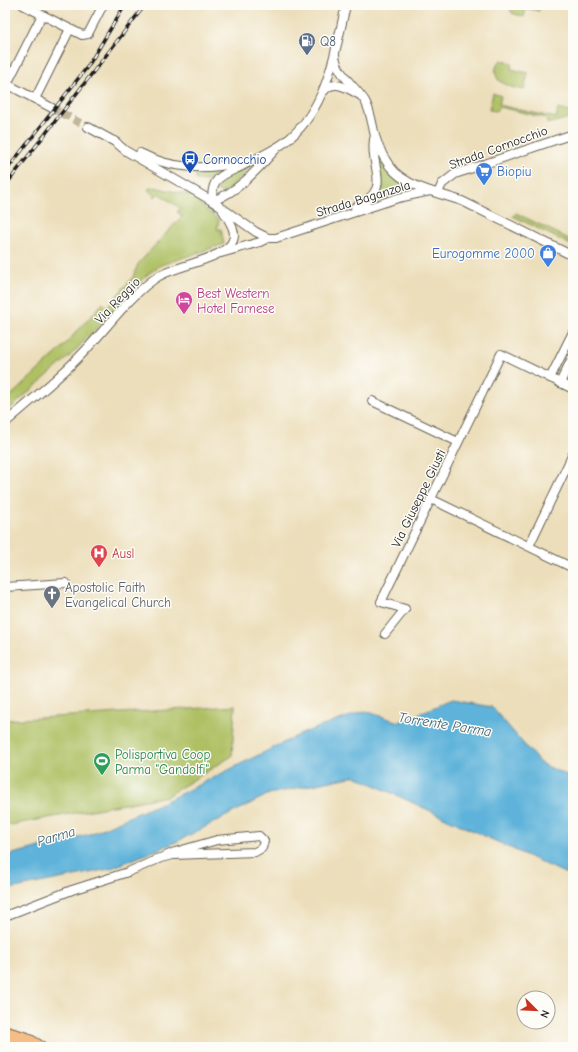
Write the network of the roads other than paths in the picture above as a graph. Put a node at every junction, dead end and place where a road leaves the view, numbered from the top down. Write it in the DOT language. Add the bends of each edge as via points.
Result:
graph roads {
  1 [pos="23,5"];
  2 [pos="103,5"];
  3 [pos="346,5"];
  4 [pos="42,15"];
  5 [pos="70,29"];
  6 [pos="336,48"];
  7 [pos="6,84"];
  8 [pos="322,94"];
  9 [pos="360,95"];
  10 [pos="35,99"];
  11 [pos="52,108"];
  12 [pos="88,127"];
  13 [pos="374,131"];
  14 [pos="573,134"];
  15 [pos="114,141"];
  16 [pos="276,149"];
  17 [pos="249,161"];
  18 [pos="434,192"];
  19 [pos="212,201"];
  20 [pos="221,207"];
  21 [pos="337,218"];
  22 [pos="268,238"];
  23 [pos="221,253"];
  24 [pos="573,256"];
  25 [pos="573,332"];
  26 [pos="573,356"];
  27 [pos="550,378"];
  28 [pos="560,383"];
  29 [pos="573,389"];
  30 [pos="372,401"];
  31 [pos="5,423"];
  32 [pos="458,442"];
  33 [pos="573,454"];
  34 [pos="431,499"];
  35 [pos="528,546"];
  36 [pos="573,568"];
  37 [pos="66,583"];
  38 [pos="5,587"];
  39 [pos="385,634"];
  40 [pos="156,859"];
  41 [pos="5,916"];
  42 [pos="5,1032"];
  43 [pos="5,1043"];
  44 [pos="38,1046"];
  1 -- 4 [label="street"];
  2 -- 5 [label="street" via="88,34 82,35"];
  3 -- 6 [label="street"];
  4 -- 5 [label="street"];
  4 -- 7 [label="street"];
  5 -- 10 [label="street"];
  6 -- 8 [label="street"];
  6 -- 9 [label="street" via="337,64"];
  7 -- 10 [label="street"];
  8 -- 9 [label="street" via="327,88 336,85"];
  8 -- 16 [label="street" via="303,124 291,138"];
  9 -- 13 [label="street" via="370,113"];
  10 -- 11 [label="street"];
  12 -- 15 [label="street"];
  13 -- 18 [label="street" via="381,153 393,172 406,181"];
  13 -- 21 [label="street" via="374,151 379,178 377,190 367,201"];
  14 -- 18 [label="street, Strada Cornocchio" via="455,174"];
  15 -- 17 [label="street" via="156,160 183,167 217,167"];
  15 -- 19 [label="street"];
  16 -- 17 [label="street"];
  16 -- 19 [label="street" via="269,159 232,192"];
  17 -- 19 [label="street" via="217,180"];
  18 -- 21 [label="street, Strada Baganzola" via="398,198"];
  18 -- 24 [label="street" via="462,201"];
  19 -- 20 [label="street"];
  20 -- 22 [label="street"];
  20 -- 23 [label="street" via="234,233 232,243"];
  21 -- 22 [label="street, Strada Baganzola" via="276,238"];
  22 -- 23 [label="street, Strada Baganzola"];
  23 -- 31 [label="street, Via Reggio" via="173,269 152,282 78,359"];
  25 -- 27 [label="street"];
  26 -- 28 [label="street"];
  27 -- 28 [label="street"];
  27 -- 32 [label="street, Via Giuseppe Giusti" via="501,354"];
  28 -- 29 [label="street"];
  30 -- 32 [label="street"];
  32 -- 34 [label="street, Via Giuseppe Giusti"];
  33 -- 35 [label="street"];
  34 -- 35 [label="street"];
  34 -- 39 [label="street, Via Giuseppe Giusti" via="381,602 405,608"];
  35 -- 36 [label="street"];
  37 -- 38 [label="street"];
  40 -- 40 [label="street" via="173,855 255,852 262,848 264,841 261,837 253,835 220,839"];
  40 -- 41 [label="street" via="128,872 66,892"];
  42 -- 44 [label="main road" via="26,1038"];
  43 -- 44 [label="main road"];
}
